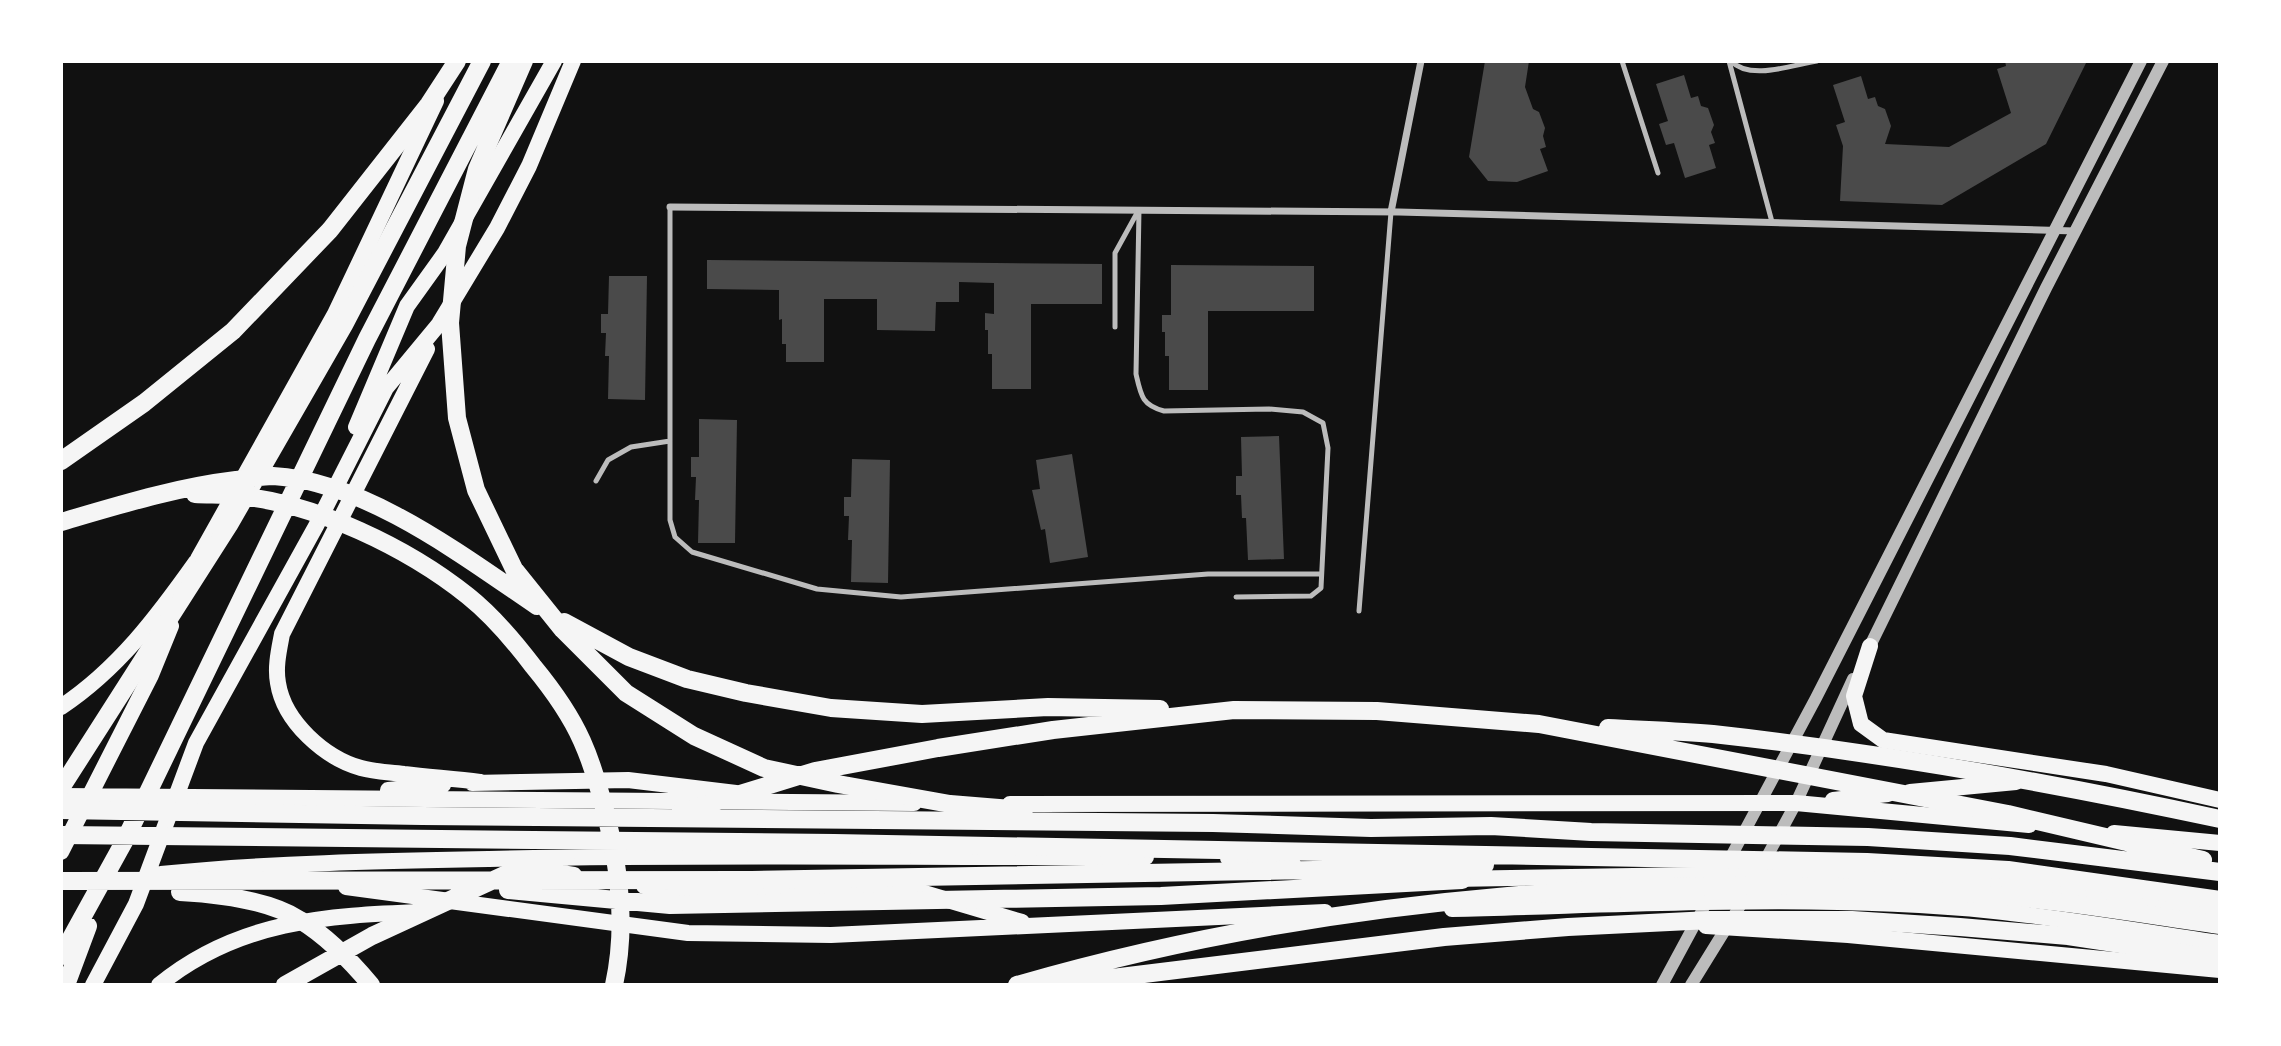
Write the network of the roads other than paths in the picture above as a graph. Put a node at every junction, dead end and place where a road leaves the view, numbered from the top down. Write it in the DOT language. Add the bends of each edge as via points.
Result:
graph roads {
  1 [pos="456,61"];
  2 [pos="482,61"];
  3 [pos="511,61"];
  4 [pos="524,61"];
  5 [pos="554,61"];
  6 [pos="573,61"];
  7 [pos="1421,61"];
  8 [pos="1622,61"];
  9 [pos="1730,61"];
  10 [pos="1817,61"];
  11 [pos="2141,61"];
  12 [pos="2163,61"];
  13 [pos="1658,173"];
  14 [pos="670,207"];
  15 [pos="1139,210"];
  16 [pos="1391,212"];
  17 [pos="1772,222"];
  18 [pos="2054,230"];
  19 [pos="2076,231"];
  20 [pos="439,324"];
  21 [pos="1115,327"];
  22 [pos="670,441"];
  23 [pos="61,461"];
  24 [pos="596,481"];
  25 [pos="127,504"];
  26 [pos="61,522"];
  27 [pos="316,526"];
  28 [pos="197,560"];
  29 [pos="1321,573"];
  30 [pos="1236,597"];
  31 [pos="1359,611"];
  32 [pos="1870,646"];
  33 [pos="61,706"];
  34 [pos="1234,710"];
  35 [pos="1539,724"];
  36 [pos="2106,774"];
  37 [pos="480,782"];
  38 [pos="61,788"];
  39 [pos="61,796"];
  40 [pos="91,797"];
  41 [pos="296,798"];
  42 [pos="175,799"];
  43 [pos="2220,800"];
  44 [pos="808,803"];
  45 [pos="1759,803"];
  46 [pos="1796,803"];
  47 [pos="61,810"];
  48 [pos="2220,819"];
  49 [pos="1213,823"];
  50 [pos="61,835"];
  51 [pos="125,840"];
  52 [pos="2220,843"];
  53 [pos="61,852"];
  54 [pos="1625,857"];
  55 [pos="472,859"];
  56 [pos="2220,864"];
  57 [pos="219,868"];
  58 [pos="2220,872"];
  59 [pos="1758,874"];
  60 [pos="1721,875"];
  61 [pos="147,876"];
  62 [pos="1573,878"];
  63 [pos="106,879"];
  64 [pos="393,879"];
  65 [pos="1462,880"];
  66 [pos="61,883"];
  67 [pos="2220,900"];
  68 [pos="1742,902"];
  69 [pos="1706,903"];
  70 [pos="1574,906"];
  71 [pos="1439,909"];
  72 [pos="2220,913"];
  73 [pos="534,914"];
  74 [pos="1695,924"];
  75 [pos="2220,925"];
  76 [pos="1037,926"];
  77 [pos="1726,929"];
  78 [pos="2220,943"];
  79 [pos="61,956"];
  80 [pos="2220,959"];
  81 [pos="2220,970"];
  82 [pos="61,978"];
  83 [pos="66,985"];
  84 [pos="93,985"];
  85 [pos="159,985"];
  86 [pos="285,985"];
  87 [pos="371,985"];
  88 [pos="614,985"];
  89 [pos="1017,985"];
  90 [pos="1055,985"];
  91 [pos="1662,985"];
  92 [pos="1691,985"];
  1 -- 23 [label="highway" via="429,104 330,230 233,331 144,403"];
  1 -- 28 [label="main road" via="335,314"];
  2 -- 38 [label="highway" via="344,325 229,524"];
  3 -- 51 [label="highway" via="367,340"];
  4 -- 49 [label="highway" via="477,169 457,246 451,337 457,418 476,489 514,569 564,631 626,693 694,736 764,768 950,804"];
  5 -- 27 [label="main road" via="452,241 407,306"];
  6 -- 20 [label="main road" via="522,179"];
  7 -- 16 [label="street"];
  8 -- 13 [label="lane"];
  9 -- 10 [label="lane" via="1752,72"];
  9 -- 17 [label="lane"];
  11 -- 18 [label="street"];
  12 -- 19 [label="street"];
  14 -- 15 [label="street"];
  14 -- 22 [label="lane"];
  15 -- 16 [label="street"];
  15 -- 21 [label="lane" via="1115,253"];
  15 -- 29 [label="lane" via="1136,374 1140,395 1150,408 1164,411 1269,409 1303,412 1323,423 1328,448"];
  16 -- 17 [label="street"];
  16 -- 31 [label="lane"];
  17 -- 18 [label="street"];
  18 -- 19 [label="street"];
  18 -- 45 [label="street"];
  19 -- 32 [label="street"];
  20 -- 27 [label="main road" via="386,388"];
  20 -- 37 [label="main road" via="282,634 278,684 302,729 341,761 363,769"];
  22 -- 24 [label="lane" via="631,447 608,460"];
  22 -- 29 [label="lane" via="670,520 675,537 692,552 817,589 901,597 1208,574"];
  25 -- 26 [label="highway"];
  25 -- 34 [label="highway" via="203,484 273,476 315,484 397,517 549,614 629,657 687,679 746,693 831,708 922,714 1048,707"];
  25 -- 88 [label="highway" via="192,494 239,496 302,509 360,531 414,559 469,597 515,643 555,694 582,740 603,799 616,860 621,919"];
  27 -- 42 [label="main road" via="196,743"];
  28 -- 33 [label="main road" via="150,626 85,691"];
  28 -- 40 [label="main road" via="151,675"];
  29 -- 30 [label="lane" via="1321,588 1311,596"];
  32 -- 36 [label="main road" via="1854,696 1861,724 1883,740"];
  32 -- 46 [label="street"];
  34 -- 35 [label="highway" via="1377,712"];
  34 -- 86 [label="highway" via="1053,730 815,771 638,825 512,872 372,936"];
  35 -- 48 [label="highway" via="1711,734 1882,756"];
  35 -- 56 [label="highway" via="1956,804"];
  36 -- 43 [label="main road"];
  36 -- 46 [label="main road"];
  37 -- 41 [label="main road"];
  37 -- 44 [label="main road" via="628,780"];
  38 -- 40 [label="main road"];
  39 -- 40 [label="main road"];
  40 -- 42 [label="main road"];
  40 -- 53 [label="main road"];
  40 -- 63 [label="main road" via="106,805 117,828"];
  41 -- 42 [label="main road"];
  41 -- 44 [label="main road"];
  42 -- 61 [label="main road"];
  44 -- 45 [label="main road"];
  45 -- 46 [label="main road"];
  45 -- 60 [label="street"];
  46 -- 52 [label="main road"];
  46 -- 59 [label="street"];
  47 -- 49 [label="highway"];
  49 -- 58 [label="highway" via="1868,837 2010,846"];
  50 -- 54 [label="highway"];
  51 -- 79 [label="highway"];
  51 -- 83 [label="highway"];
  54 -- 64 [label="highway" via="1432,868 752,880"];
  54 -- 67 [label="highway" via="2008,870"];
  55 -- 57 [label="main road"];
  55 -- 65 [label="main road" via="1219,857"];
  55 -- 76 [label="main road" via="697,894 915,890"];
  57 -- 61 [label="main road"];
  57 -- 73 [label="main road"];
  59 -- 60 [label="main road"];
  59 -- 68 [label="street"];
  59 -- 72 [label="main road" via="1935,877"];
  60 -- 62 [label="main road"];
  60 -- 69 [label="street"];
  61 -- 63 [label="main road"];
  61 -- 84 [label="main road"];
  62 -- 65 [label="main road"];
  62 -- 71 [label="main road"];
  63 -- 66 [label="main road"];
  63 -- 82 [label="main road"];
  64 -- 65 [label="highway" via="670,905 1161,896"];
  64 -- 66 [label="highway"];
  66 -- 87 [label="highway" via="196,893 259,903 298,918 333,943"];
  68 -- 69 [label="main road"];
  68 -- 77 [label="street"];
  68 -- 78 [label="main road" via="1993,911"];
  69 -- 70 [label="main road"];
  69 -- 74 [label="street"];
  70 -- 71 [label="main road"];
  70 -- 74 [label="main road"];
  71 -- 76 [label="main road"];
  73 -- 76 [label="main road" via="688,933 831,935"];
  73 -- 85 [label="main road" via="349,914 291,923 237,938 183,965"];
  74 -- 77 [label="main road"];
  74 -- 91 [label="street"];
  75 -- 89 [label="highway" via="2005,896 1866,887 1680,887 1493,898 1314,919 1081,966"];
  77 -- 81 [label="main road" via="1848,935"];
  77 -- 92 [label="street"];
  80 -- 90 [label="highway" via="2068,936 1852,920 1710,920 1444,937"];
}
